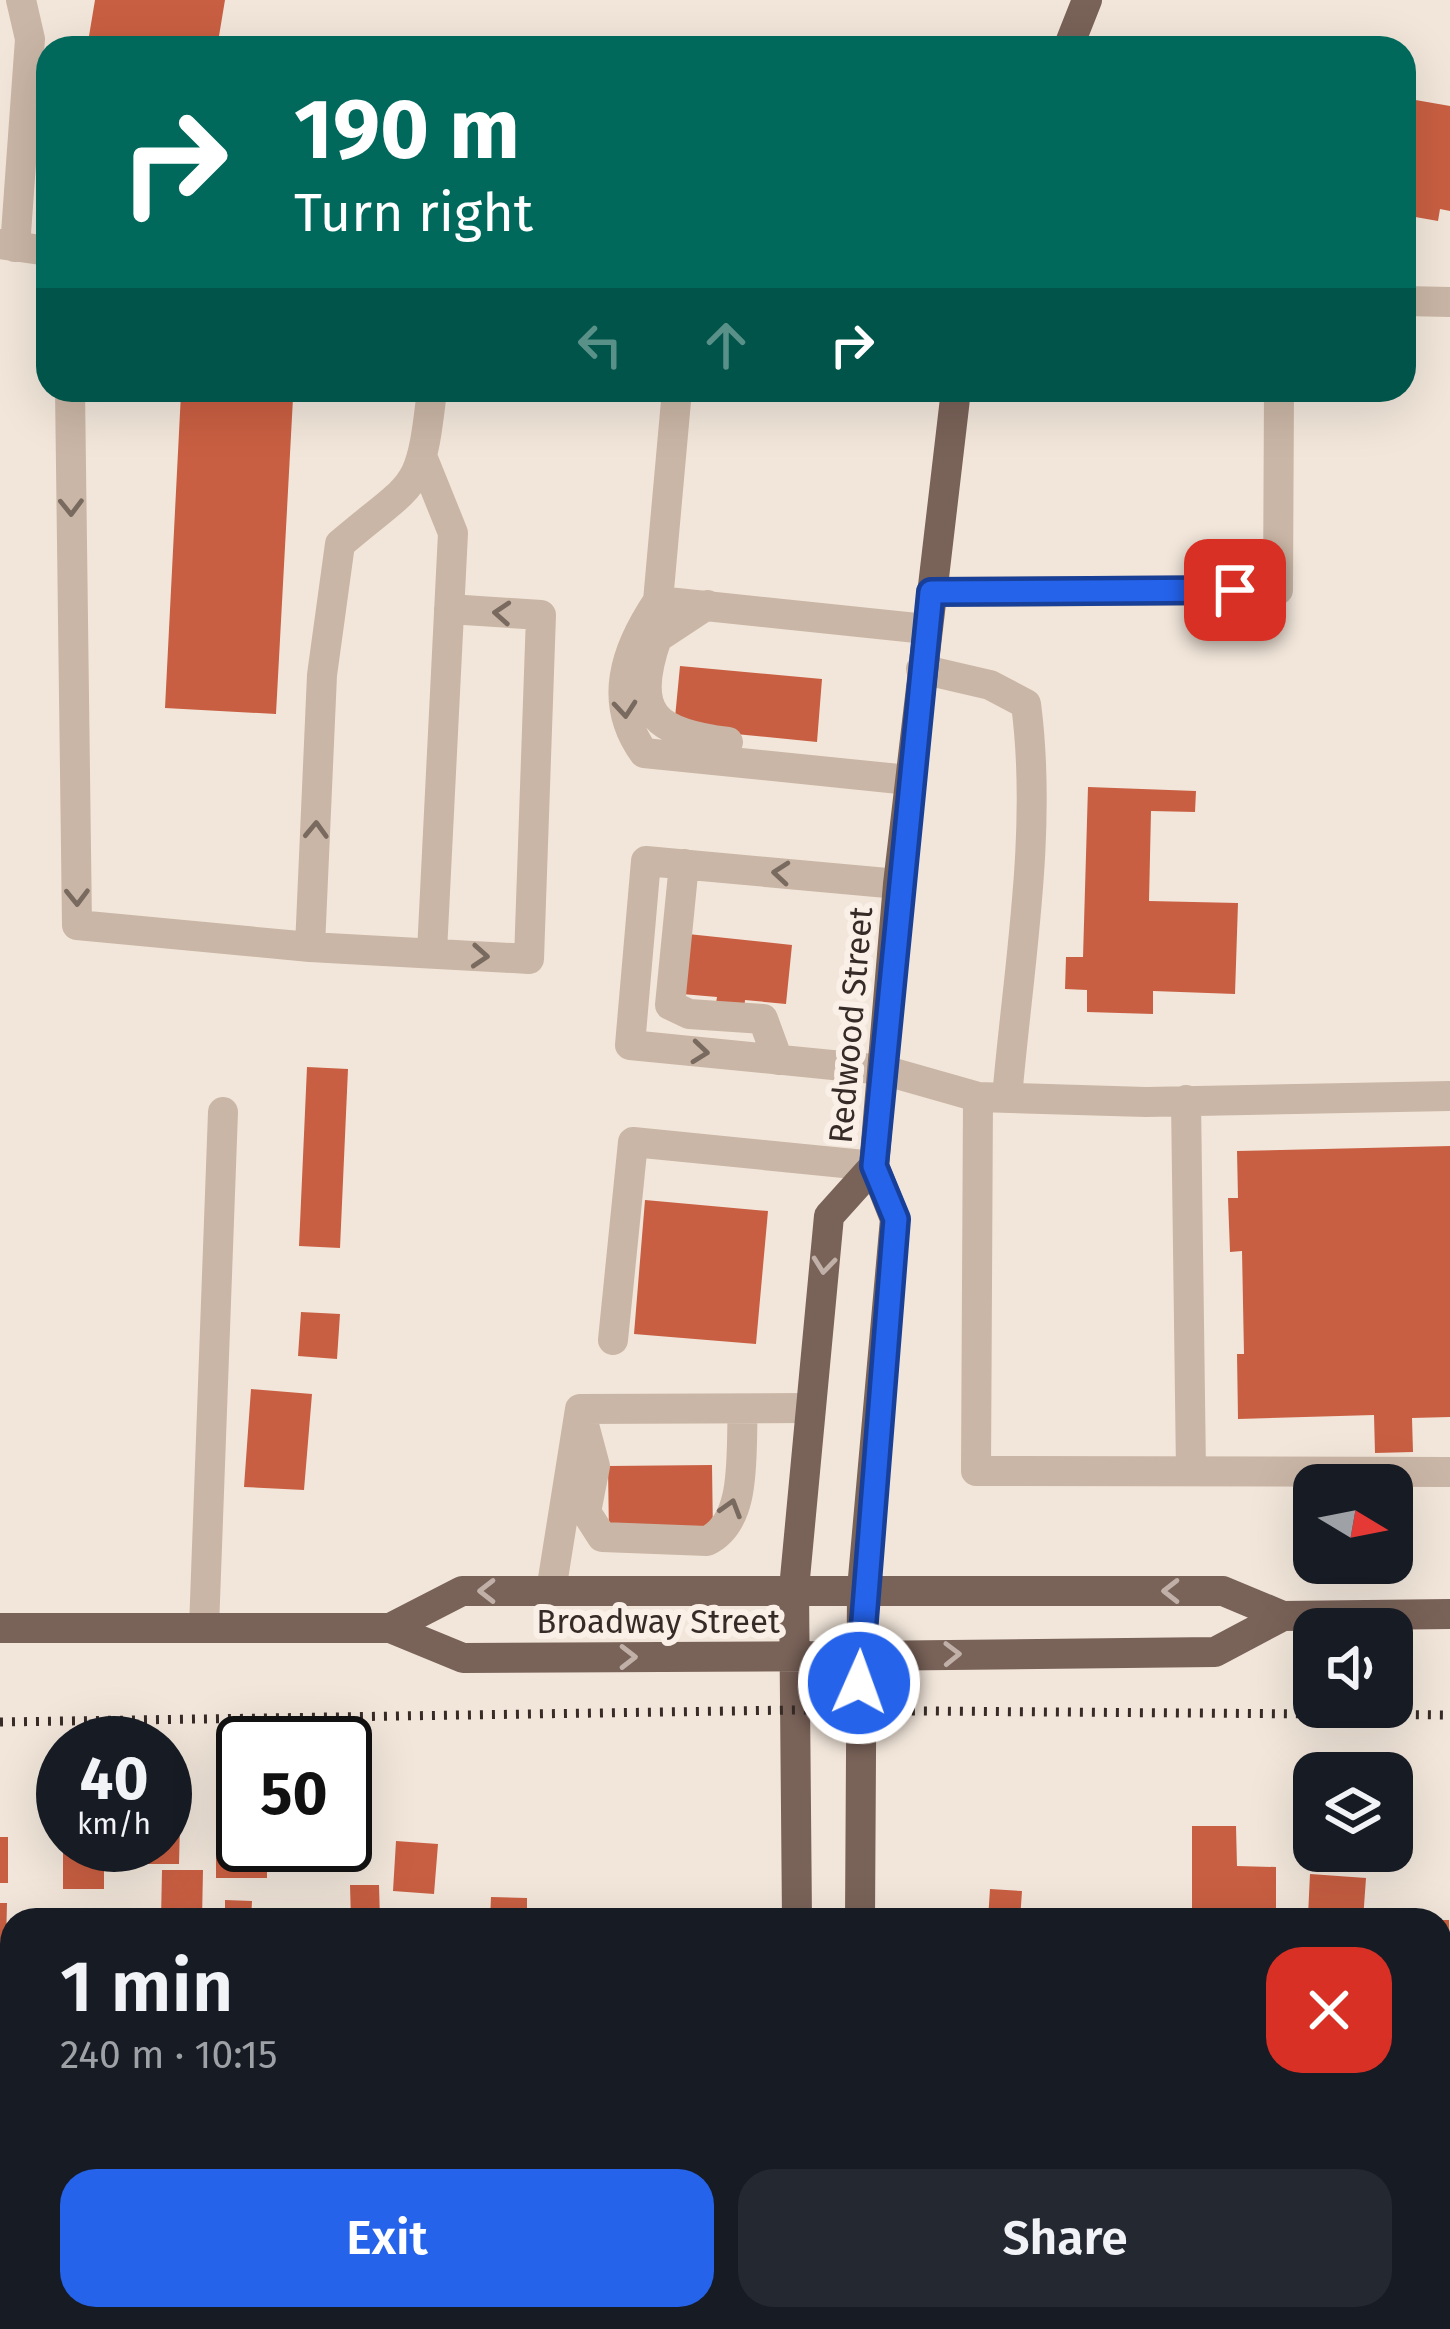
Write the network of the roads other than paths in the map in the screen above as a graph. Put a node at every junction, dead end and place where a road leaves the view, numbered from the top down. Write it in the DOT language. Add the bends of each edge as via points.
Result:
graph roads {
  1 [pos="21,0"];
  2 [pos="1087,0"];
  3 [pos="1073,36"];
  4 [pos="8,245"];
  5 [pos="1416,301"];
  6 [pos="1450,302"];
  7 [pos="70,402"];
  8 [pos="431,402"];
  9 [pos="676,402"];
  10 [pos="955,402"];
  11 [pos="1279,402"];
  12 [pos="424,461"];
  13 [pos="931,592"];
  14 [pos="658,601"];
  15 [pos="707,605"];
  16 [pos="449,609"];
  17 [pos="926,629"];
  18 [pos="921,669"];
  19 [pos="848,773"];
  20 [pos="909,780"];
  21 [pos="684,865"];
  22 [pos="898,884"];
  23 [pos="310,947"];
  24 [pos="432,952"];
  25 [pos="778,1060"];
  26 [pos="884,1070"];
  27 [pos="1450,1096"];
  28 [pos="992,1097"];
  29 [pos="1186,1100"];
  30 [pos="223,1112"];
  31 [pos="874,1166"];
  32 [pos="613,1340"];
  33 [pos="809,1408"];
  34 [pos="580,1409"];
  35 [pos="743,1409"];
  36 [pos="1191,1471"];
  37 [pos="1450,1472"];
  38 [pos="794,1589"];
  39 [pos="862,1589"];
  40 [pos="550,1591"];
  41 [pos="1450,1614"];
  42 [pos="1283,1616"];
  43 [pos="0,1628"];
  44 [pos="204,1628"];
  45 [pos="390,1628"];
  46 [pos="859,1655"];
  47 [pos="793,1656"];
  48 [pos="797,1908"];
  49 [pos="860,1908"];
  1 -- 4 [label="street" via="30,39"];
  2 -- 3 [label="main road"];
  5 -- 6 [label="street"];
  7 -- 23 [label="street, one-way" via="77,925"];
  8 -- 12 [label="street"];
  9 -- 14 [label="street"];
  10 -- 13 [label="main road, Redwood Street"];
  11 -- 13 [label="street" via="1278,590"];
  12 -- 16 [label="street" via="453,533"];
  23 -- 12 [label="street, one-way" via="322,674 340,544 404,496"];
  13 -- 17 [label="main road, Redwood Street"];
  14 -- 15 [label="street"];
  14 -- 19 [label="street, one-way" via="639,629 623,688 625,727 644,753"];
  15 -- 17 [label="street"];
  15 -- 19 [label="street" via="657,638 646,680 657,718 693,738 812,751"];
  16 -- 24 [label="street"];
  24 -- 16 [label="street, one-way" via="530,959 541,615"];
  17 -- 18 [label="main road, Redwood Street"];
  18 -- 20 [label="main road, Redwood Street"];
  18 -- 28 [label="street" via="990,685 1027,704 1028,854"];
  19 -- 20 [label="street"];
  20 -- 22 [label="main road, Redwood Street"];
  22 -- 21 [label="street, one-way"];
  21 -- 25 [label="street" via="670,1005 763,1019"];
  21 -- 25 [label="street, one-way" via="646,861 630,1045"];
  22 -- 26 [label="main road, Redwood Street"];
  23 -- 24 [label="street"];
  25 -- 26 [label="street"];
  26 -- 28 [label="street"];
  26 -- 31 [label="main road, Redwood Street"];
  27 -- 29 [label="street"];
  28 -- 29 [label="street"];
  28 -- 36 [label="street" via="976,1471"];
  29 -- 36 [label="street"];
  30 -- 44 [label="street"];
  31 -- 32 [label="street" via="633,1142"];
  31 -- 33 [label="main road, Redwood Street, one-way" via="829,1216"];
  31 -- 39 [label="main road, Redwood Street" via="896,1219"];
  33 -- 35 [label="street"];
  33 -- 38 [label="main road, Redwood Street"];
  34 -- 35 [label="street"];
  34 -- 35 [label="street, one-way" via="595,1466 586,1512 602,1537 706,1541 735,1513"];
  34 -- 40 [label="street"];
  36 -- 37 [label="street"];
  38 -- 39 [label="main road, Broadway Street"];
  38 -- 40 [label="main road, Broadway Street"];
  38 -- 47 [label="main road, Redwood Street"];
  42 -- 39 [label="main road, Broadway Street, one-way" via="1223,1591"];
  39 -- 46 [label="main road, Redwood Street"];
  40 -- 45 [label="main road, Broadway Street, one-way" via="462,1591"];
  41 -- 42 [label="main road, Broadway Street"];
  46 -- 42 [label="main road, Broadway Street, one-way" via="1215,1652"];
  43 -- 44 [label="main road, Broadway Street"];
  44 -- 45 [label="main road, Broadway Street"];
  45 -- 47 [label="main road, Broadway Street, one-way" via="463,1658"];
  46 -- 47 [label="main road, Broadway Street"];
  46 -- 49 [label="main road, Redwood Street"];
  47 -- 48 [label="main road, Redwood Street"];
}
